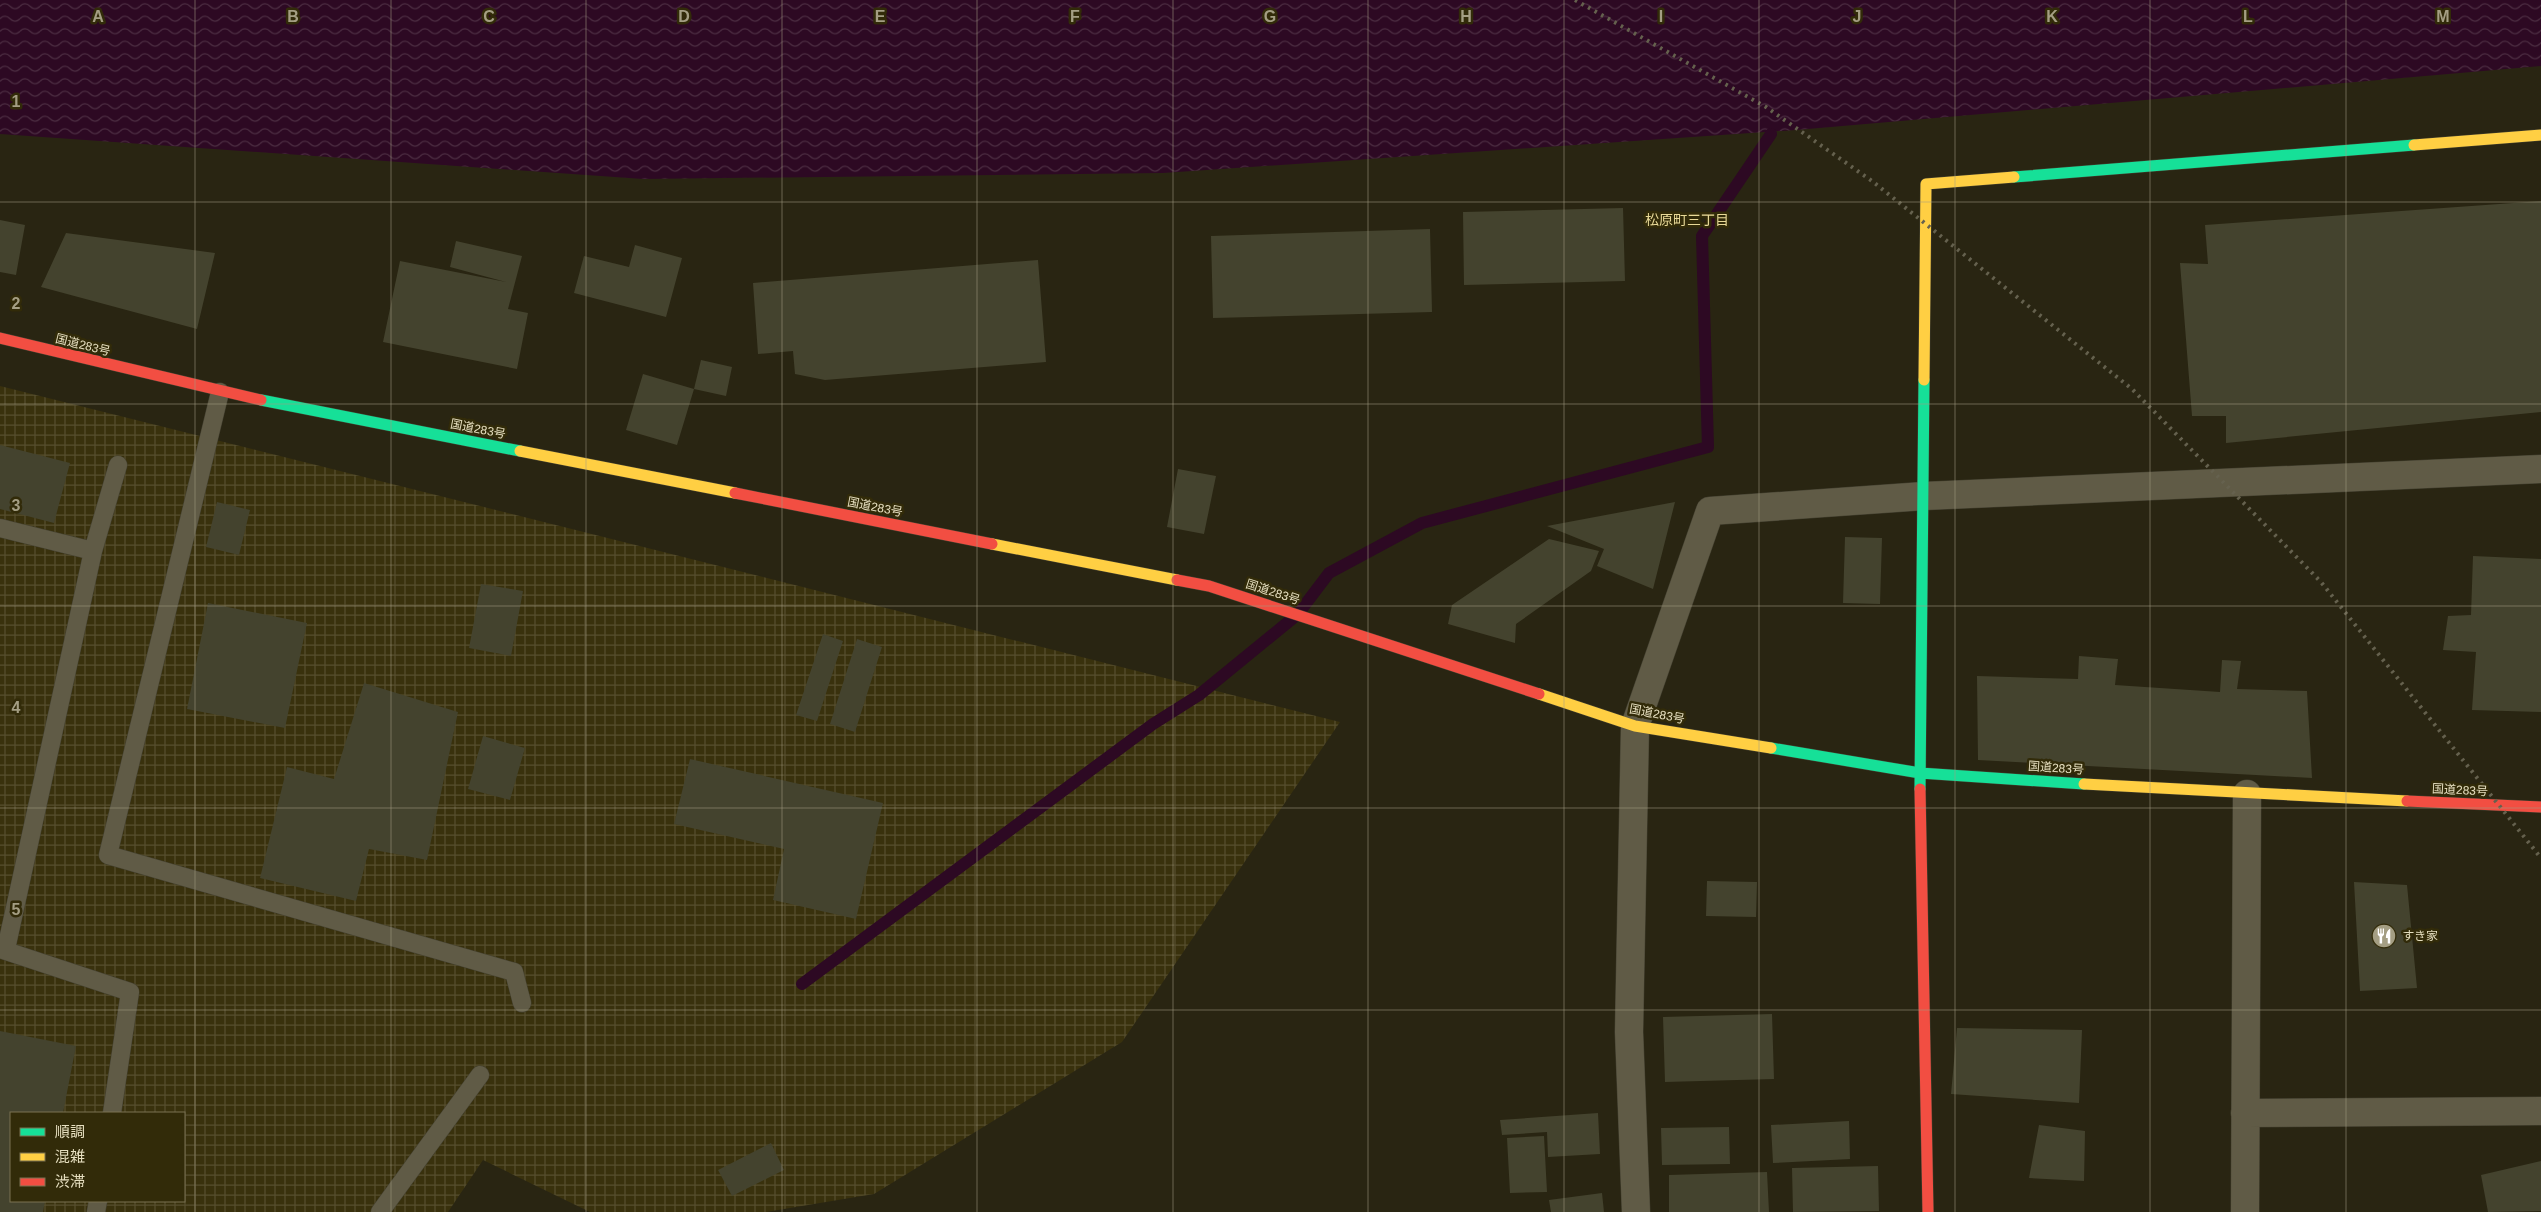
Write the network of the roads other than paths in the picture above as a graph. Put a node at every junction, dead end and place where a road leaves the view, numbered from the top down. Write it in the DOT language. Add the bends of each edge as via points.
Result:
graph roads {
  1 [pos="2541,135"];
  2 [pos="0,338"];
  3 [pos="220,392"];
  4 [pos="118,465"];
  5 [pos="2541,469"];
  6 [pos="1924,496"];
  7 [pos="0,528"];
  8 [pos="92,551"];
  9 [pos="1635,726"];
  10 [pos="1920,773"];
  11 [pos="2247,794"];
  12 [pos="2541,807"];
  13 [pos="3,949"];
  14 [pos="522,1003"];
  15 [pos="480,1074"];
  16 [pos="2541,1111"];
  17 [pos="112,1112"];
  18 [pos="2245,1113"];
  19 [pos="380,1212"];
  20 [pos="1636,1212"];
  21 [pos="1928,1212"];
  22 [pos="2246,1212"];
  1 -- 6 [label="main road" via="1926,184"];
  2 -- 3 [label="main road, 国道283号"];
  3 -- 9 [label="main road, 国道283号" via="1209,586"];
  3 -- 14 [label="lane" via="108,854 514,972"];
  4 -- 8 [label="lane"];
  5 -- 6 [label="street"];
  6 -- 9 [label="street" via="1710,511"];
  6 -- 10 [label="main road"];
  7 -- 8 [label="lane"];
  8 -- 13 [label="lane"];
  9 -- 10 [label="main road, 国道283号"];
  9 -- 20 [label="street" via="1630,1032"];
  10 -- 11 [label="main road, 国道283号"];
  10 -- 21 [label="main road"];
  11 -- 12 [label="main road, 国道283号"];
  11 -- 18 [label="street"];
  13 -- 17 [label="lane" via="130,992"];
  15 -- 19 [label="lane"];
  16 -- 18 [label="street"];
  18 -- 22 [label="street"];
}
